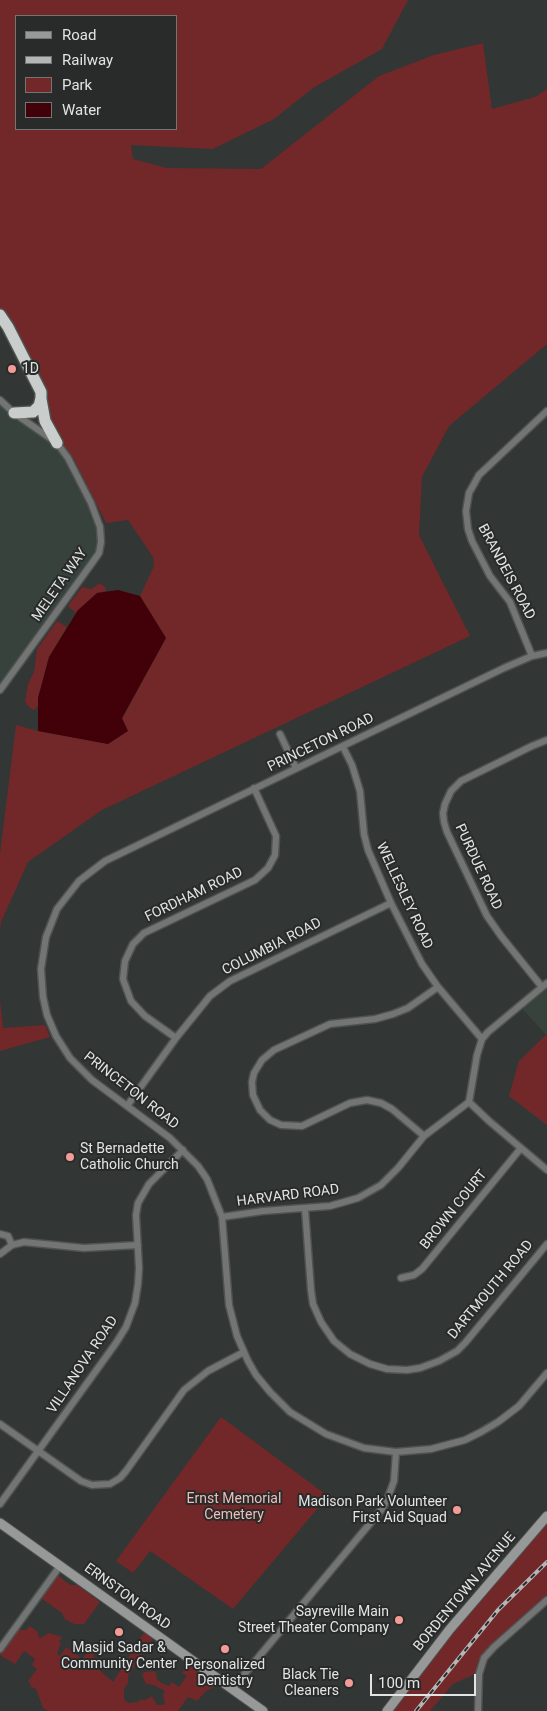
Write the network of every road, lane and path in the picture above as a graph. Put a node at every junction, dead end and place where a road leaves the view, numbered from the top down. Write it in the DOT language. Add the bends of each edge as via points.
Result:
graph roads {
  1 [pos="0,315"];
  2 [pos="41,398"];
  3 [pos="0,400"];
  4 [pos="547,411"];
  5 [pos="14,413"];
  6 [pos="57,443"];
  7 [pos="547,653"];
  8 [pos="532,656"];
  9 [pos="0,690"];
  10 [pos="280,734"];
  11 [pos="547,740"];
  12 [pos="343,747"];
  13 [pos="296,768"];
  14 [pos="254,788"];
  15 [pos="390,903"];
  16 [pos="545,985"];
  17 [pos="438,987"];
  18 [pos="176,1038"];
  19 [pos="482,1039"];
  20 [pos="469,1102"];
  21 [pos="128,1106"];
  22 [pos="424,1136"];
  23 [pos="521,1148"];
  24 [pos="183,1150"];
  25 [pos="547,1170"];
  26 [pos="305,1209"];
  27 [pos="222,1216"];
  28 [pos="0,1234"];
  29 [pos="138,1244"];
  30 [pos="547,1244"];
  31 [pos="12,1245"];
  32 [pos="0,1254"];
  33 [pos="401,1278"];
  34 [pos="244,1352"];
  35 [pos="547,1373"];
  36 [pos="0,1424"];
  37 [pos="38,1451"];
  38 [pos="396,1452"];
  39 [pos="0,1504"];
  40 [pos="547,1516"];
  41 [pos="0,1523"];
  42 [pos="60,1566"];
  43 [pos="547,1600"];
  44 [pos="0,1649"];
  45 [pos="232,1688"];
  46 [pos="257,1709"];
  47 [pos="387,1711"];
  48 [pos="478,1711"];
  1 -- 2 [label="highway" via="28,365"];
  2 -- 5 [label="highway" via="33,412"];
  2 -- 6 [label="highway" via="45,421"];
  3 -- 5 [label="street, MELETA WAY"];
  4 -- 8 [label="street, BRANDEIS ROAD" via="479,475 469,494 466,511 472,542 490,576 510,602"];
  5 -- 6 [label="street, MELETA WAY"];
  6 -- 9 [label="street, MELETA WAY" via="68,458 100,527 99,553"];
  7 -- 8 [label="street, PRINCETON ROAD"];
  8 -- 12 [label="street, PRINCETON ROAD"];
  10 -- 13 [label="street"];
  11 -- 16 [label="street, PURDUE ROAD" via="461,781 448,795 443,813 447,832 487,916"];
  12 -- 13 [label="street, PRINCETON ROAD"];
  12 -- 15 [label="street, WELLESLEY ROAD" via="360,791 368,850"];
  13 -- 14 [label="street, PRINCETON ROAD"];
  14 -- 18 [label="street, FORDHAM ROAD" via="276,836 276,853 268,868 255,880 144,933 125,961 123,978 131,1001 145,1016"];
  14 -- 21 [label="street, PRINCETON ROAD" via="91,870 69,892 48,929 41,977 44,1003 54,1031 81,1070"];
  15 -- 17 [label="street, WELLESLEY ROAD"];
  15 -- 18 [label="street, COLUMBIA ROAD" via="230,981 210,996"];
  16 -- 19 [label="street"];
  17 -- 19 [label="street, WELLESLEY ROAD"];
  17 -- 22 [label="street" via="408,1008 393,1014 330,1024 274,1050 262,1060 252,1082 253,1095 260,1110 281,1125 302,1126 350,1103 367,1100 380,1102 392,1109"];
  18 -- 21 [label="street, COLUMBIA ROAD"];
  19 -- 20 [label="street"];
  20 -- 22 [label="street, HARVARD ROAD"];
  20 -- 23 [label="street"];
  21 -- 24 [label="street, PRINCETON ROAD"];
  22 -- 26 [label="street, HARVARD ROAD" via="394,1172 370,1192 339,1204"];
  23 -- 25 [label="street"];
  23 -- 33 [label="street, BROWN COURT" via="422,1269"];
  24 -- 27 [label="street, PRINCETON ROAD" via="207,1179"];
  24 -- 29 [label="street, VILLANOVA ROAD" via="149,1184 140,1198 136,1215"];
  26 -- 27 [label="street, HARVARD ROAD"];
  26 -- 30 [label="street, DARTMOUTH ROAD" via="311,1290 321,1322 334,1341 350,1354 387,1368 420,1368 456,1351"];
  27 -- 34 [label="street, PRINCETON ROAD" via="229,1305 234,1329"];
  28 -- 31 [label="street" via="8,1236"];
  29 -- 31 [label="street" via="84,1248 30,1242"];
  29 -- 37 [label="street, VILLANOVA ROAD" via="138,1284 133,1312 126,1327"];
  31 -- 32 [label="street"];
  34 -- 37 [label="street" via="208,1371 184,1390 115,1482 86,1483"];
  34 -- 38 [label="street, PRINCETON ROAD" via="270,1392 290,1412 311,1426 356,1446"];
  35 -- 38 [label="street, PRINCETON ROAD" via="514,1410 481,1432 438,1448"];
  36 -- 37 [label="street"];
  37 -- 39 [label="street, VILLANOVA ROAD"];
  38 -- 45 [label="street" via="392,1487 379,1514"];
  40 -- 47 [label="street, BORDENTOWN AVENUE" via="450,1629"];
  41 -- 42 [label="street, ERNSTON ROAD"];
  42 -- 44 [label="street"];
  42 -- 45 [label="street, ERNSTON ROAD"];
  43 -- 48 [label="street" via="484,1658 479,1674"];
  45 -- 46 [label="street, ERNSTON ROAD"];
}
